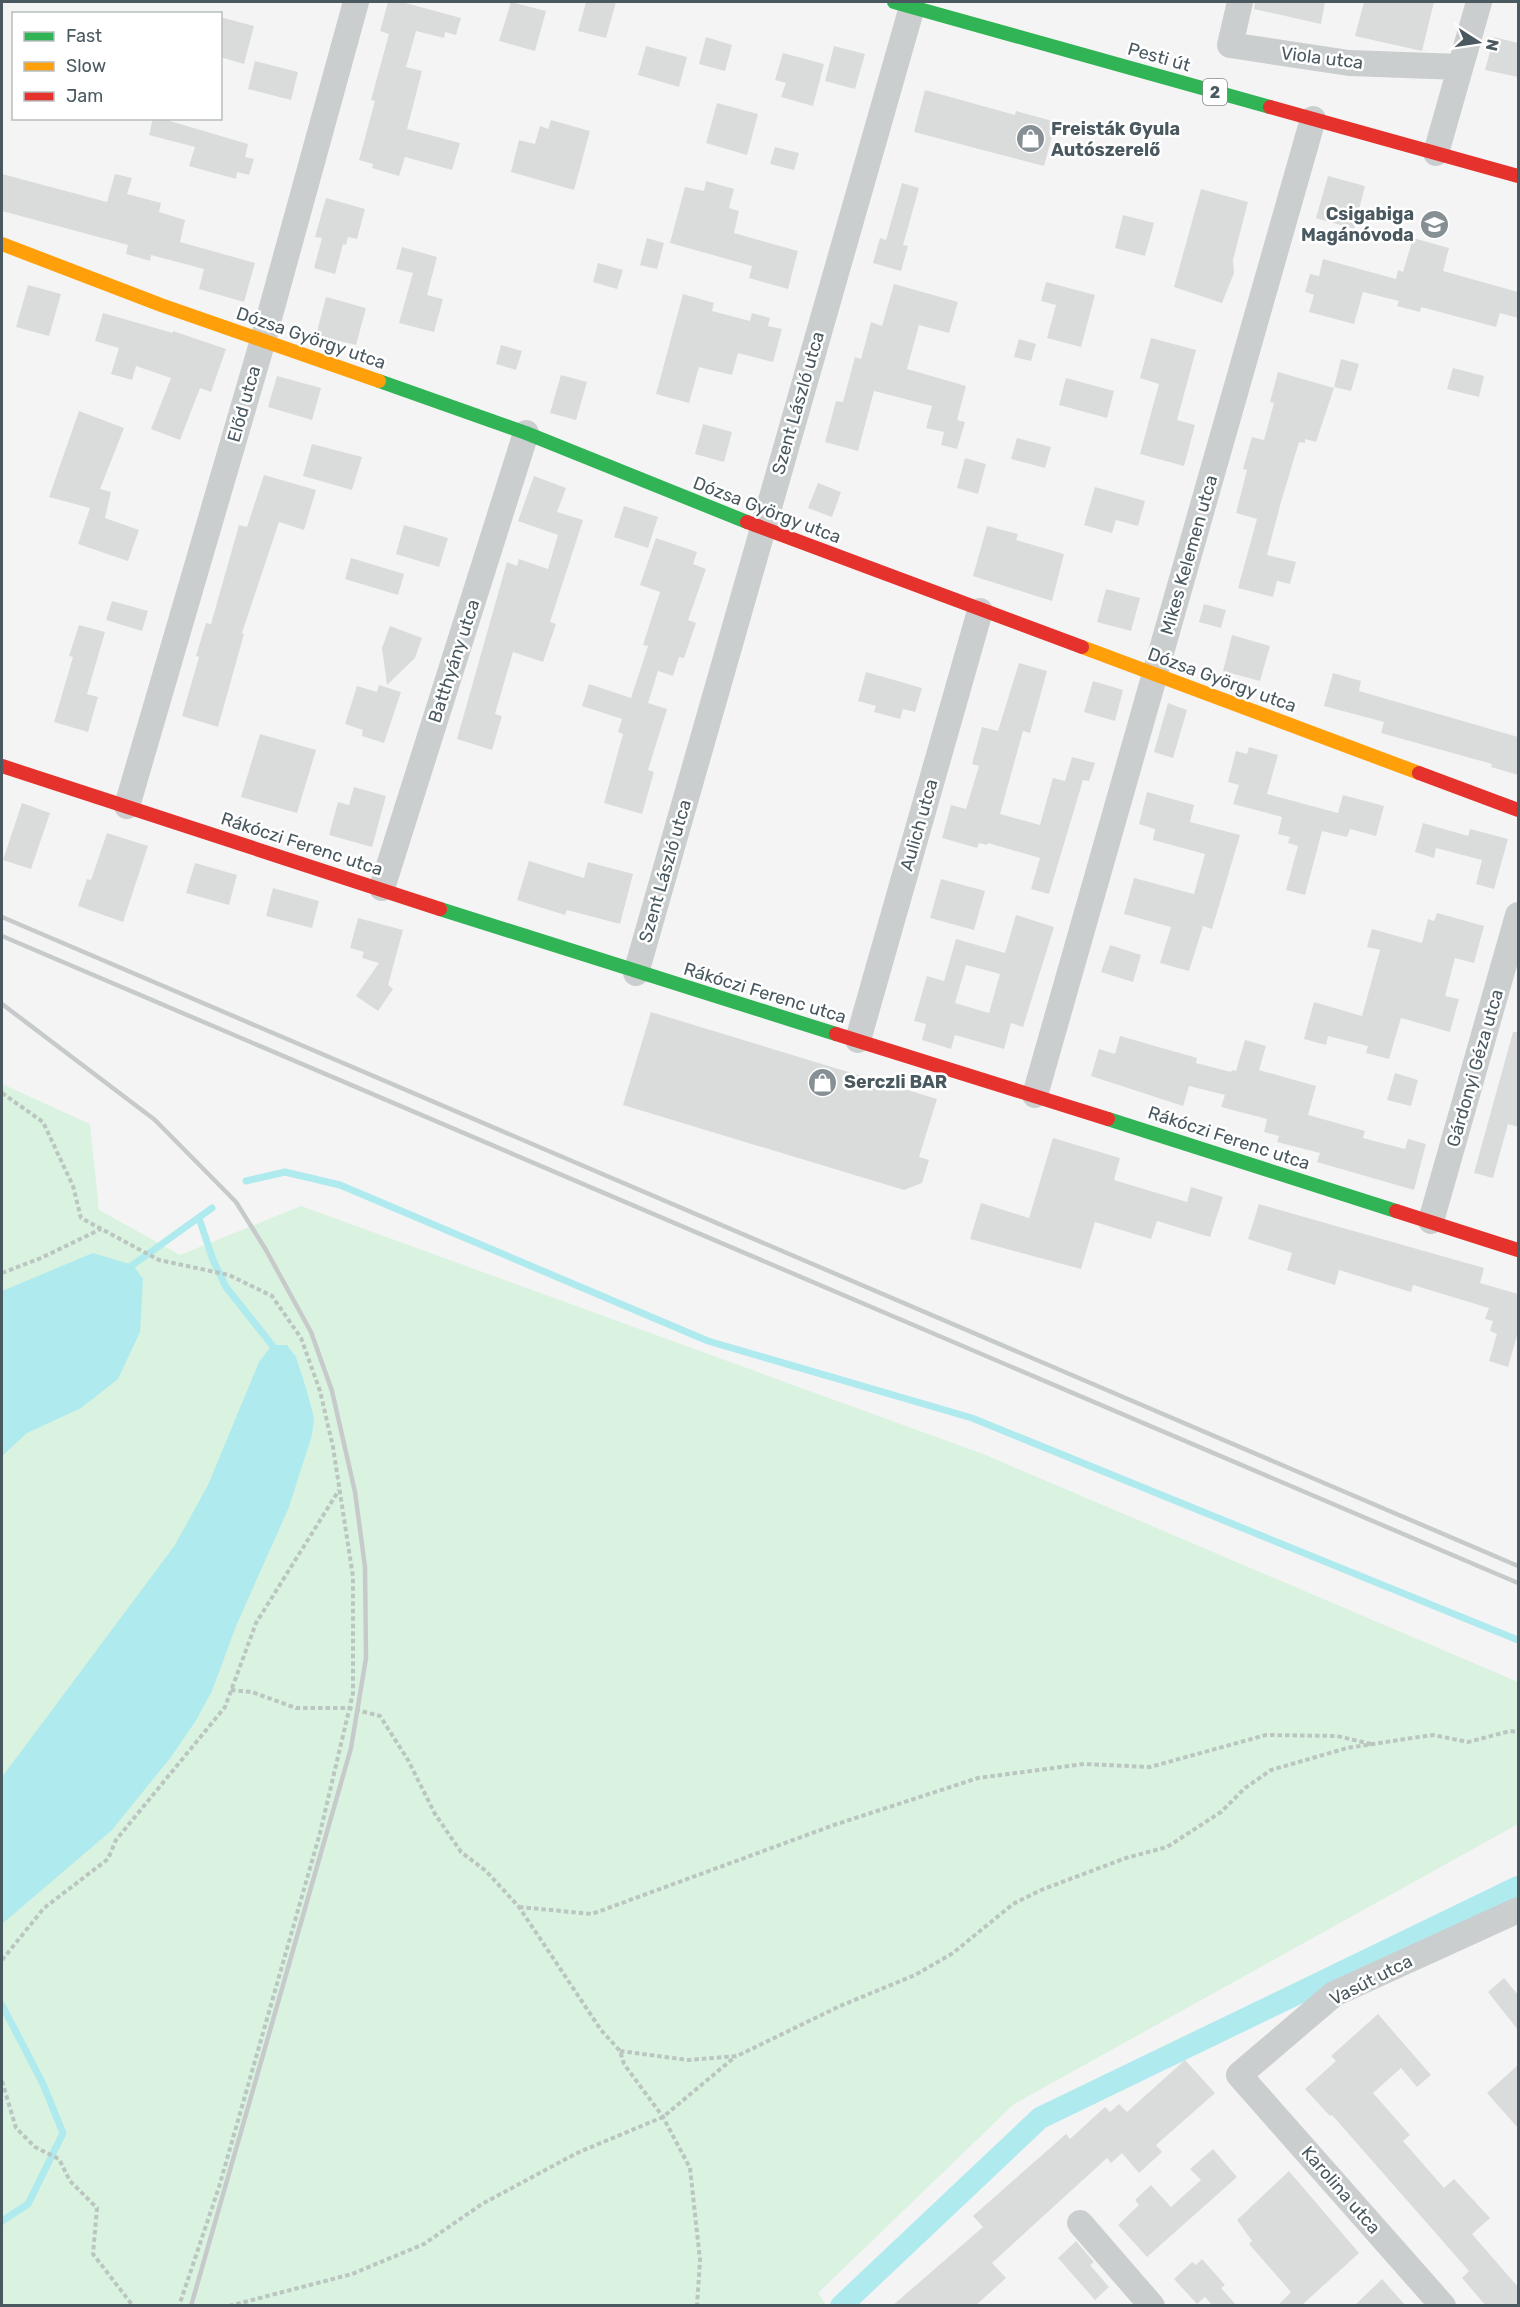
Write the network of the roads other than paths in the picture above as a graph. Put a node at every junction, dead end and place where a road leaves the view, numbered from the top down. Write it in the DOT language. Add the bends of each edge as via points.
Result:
graph roads {
  1 [pos="356,2"];
  2 [pos="1240,2"];
  3 [pos="1479,2"];
  4 [pos="903,4"];
  5 [pos="1460,67"];
  6 [pos="1312,119"];
  7 [pos="1436,153"];
  8 [pos="1518,176"];
  9 [pos="2,244"];
  10 [pos="263,340"];
  11 [pos="526,433"];
  12 [pos="762,528"];
  13 [pos="980,611"];
  14 [pos="1156,674"];
  15 [pos="2,766"];
  16 [pos="127,806"];
  17 [pos="1518,810"];
  18 [pos="382,888"];
  19 [pos="1518,915"];
  20 [pos="636,973"];
  21 [pos="858,1040"];
  22 [pos="1035,1095"];
  23 [pos="1431,1221"];
  24 [pos="1518,1250"];
  25 [pos="1518,1910"];
  26 [pos="1239,2075"];
  27 [pos="1080,2223"];
  28 [pos="1152,2306"];
  29 [pos="1443,2306"];
  1 -- 10 [label="street, Előd utca"];
  2 -- 5 [label="street, Viola utca" via="1230,45 1349,63"];
  3 -- 5 [label="street"];
  4 -- 6 [label="street, Pesti út / 2"];
  4 -- 12 [label="street, Szent László utca"];
  5 -- 7 [label="street"];
  6 -- 7 [label="street, Pesti út / 2"];
  6 -- 14 [label="street, Mikes Kelemen utca"];
  7 -- 8 [label="street, Pesti út / 2"];
  9 -- 10 [label="street, Dózsa György utca"];
  10 -- 11 [label="street, Dózsa György utca"];
  10 -- 16 [label="street, Előd utca"];
  11 -- 12 [label="street, Dózsa György utca"];
  11 -- 18 [label="street, Batthyány utca"];
  12 -- 13 [label="street, Dózsa György utca"];
  12 -- 20 [label="street, Szent László utca"];
  13 -- 14 [label="street, Dózsa György utca"];
  13 -- 21 [label="street, Aulich utca"];
  14 -- 17 [label="street, Dózsa György utca"];
  14 -- 22 [label="street, Mikes Kelemen utca"];
  15 -- 16 [label="street, Rákóczi Ferenc utca"];
  16 -- 18 [label="street, Rákóczi Ferenc utca"];
  18 -- 20 [label="street, Rákóczi Ferenc utca"];
  19 -- 23 [label="street, Gárdonyi Géza utca"];
  20 -- 21 [label="street, Rákóczi Ferenc utca"];
  21 -- 22 [label="street, Rákóczi Ferenc utca"];
  22 -- 23 [label="street, Rákóczi Ferenc utca"];
  23 -- 24 [label="street, Rákóczi Ferenc utca"];
  25 -- 26 [label="street, Vasút utca" via="1334,1995"];
  26 -- 29 [label="street, Karolina utca"];
  27 -- 28 [label="street"];
}
